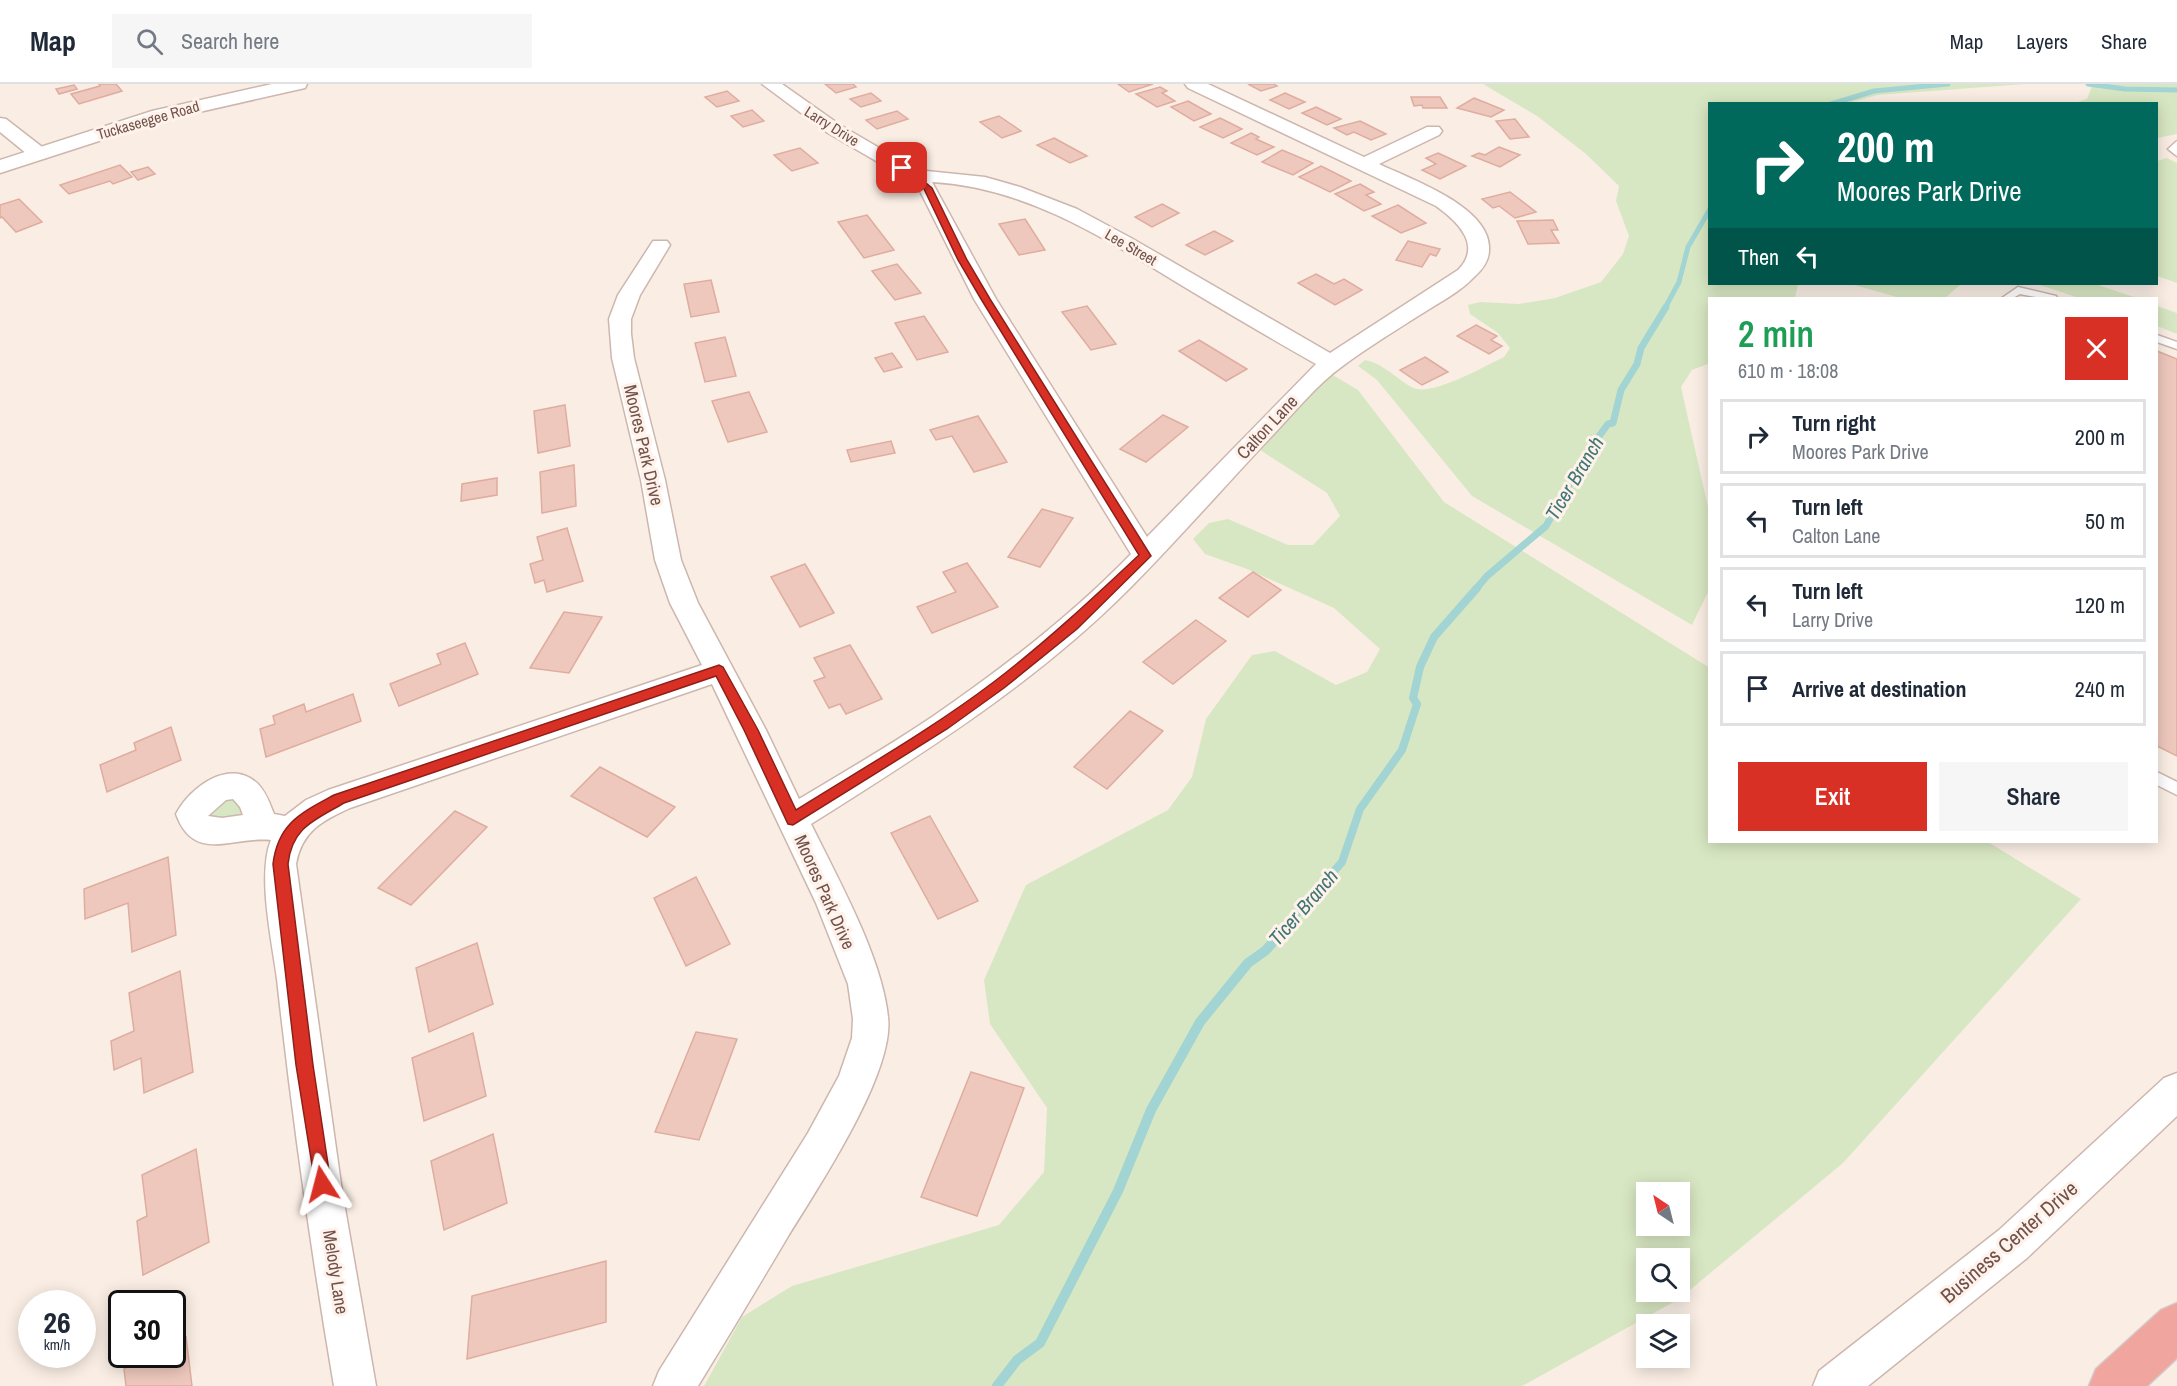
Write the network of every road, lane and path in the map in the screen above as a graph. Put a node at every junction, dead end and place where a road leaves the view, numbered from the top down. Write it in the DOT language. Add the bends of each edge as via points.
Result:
graph roads {
  1 [pos="298,84"];
  2 [pos="771,84"];
  3 [pos="1194,84"];
  4 [pos="0,123"];
  5 [pos="1433,131"];
  6 [pos="2177,144"];
  7 [pos="2177,153"];
  8 [pos="39,154"];
  9 [pos="1365,164"];
  10 [pos="0,167"];
  11 [pos="913,176"];
  12 [pos="660,245"];
  13 [pos="2008,297"];
  14 [pos="2048,297"];
  15 [pos="2158,338"];
  16 [pos="2177,346"];
  17 [pos="1331,363"];
  18 [pos="1145,556"];
  19 [pos="719,670"];
  20 [pos="2158,779"];
  21 [pos="2177,789"];
  22 [pos="793,819"];
  23 [pos="2177,1091"];
  24 [pos="2177,1326"];
  25 [pos="355,1386"];
  26 [pos="674,1386"];
  27 [pos="1834,1386"];
  28 [pos="2114,1386"];
  1 -- 8 [label="street, Tuckaseegee Road" via="159,115"];
  2 -- 11 [label="street, Larry Drive" via="834,129"];
  3 -- 9 [label="street, Calton Lane"];
  4 -- 8 [label="street"];
  5 -- 9 [label="street"];
  6 -- 7 [label="lane" via="2173,148"];
  8 -- 10 [label="street, Tuckaseegee Road"];
  9 -- 17 [label="street, Calton Lane" via="1460,214 1477,240 1478,258 1465,276"];
  11 -- 17 [label="street, Lee Street" via="985,183 1059,209 1110,233"];
  11 -- 18 [label="street, Larry Drive" via="928,188 963,260"];
  12 -- 19 [label="street, Moores Park Drive" via="629,295 620,319 623,358 642,429 668,560 684,603"];
  13 -- 14 [label="lane" via="2018,290"];
  15 -- 16 [label="lane"];
  17 -- 18 [label="street, Calton Lane"];
  18 -- 22 [label="street, Calton Lane" via="1072,625 999,684 942,726"];
  19 -- 22 [label="street, Moores Park Drive"];
  19 -- 25 [label="street, Melody Lane" via="339,799 277,828 304,1065"];
  20 -- 21 [label="lane"];
  22 -- 26 [label="street, Moores Park Drive" via="865,984 870,1038 855,1084 821,1146"];
  23 -- 27 [label="street, Business Center Drive" via="2013,1244"];
  24 -- 28 [label="highway"];
}
